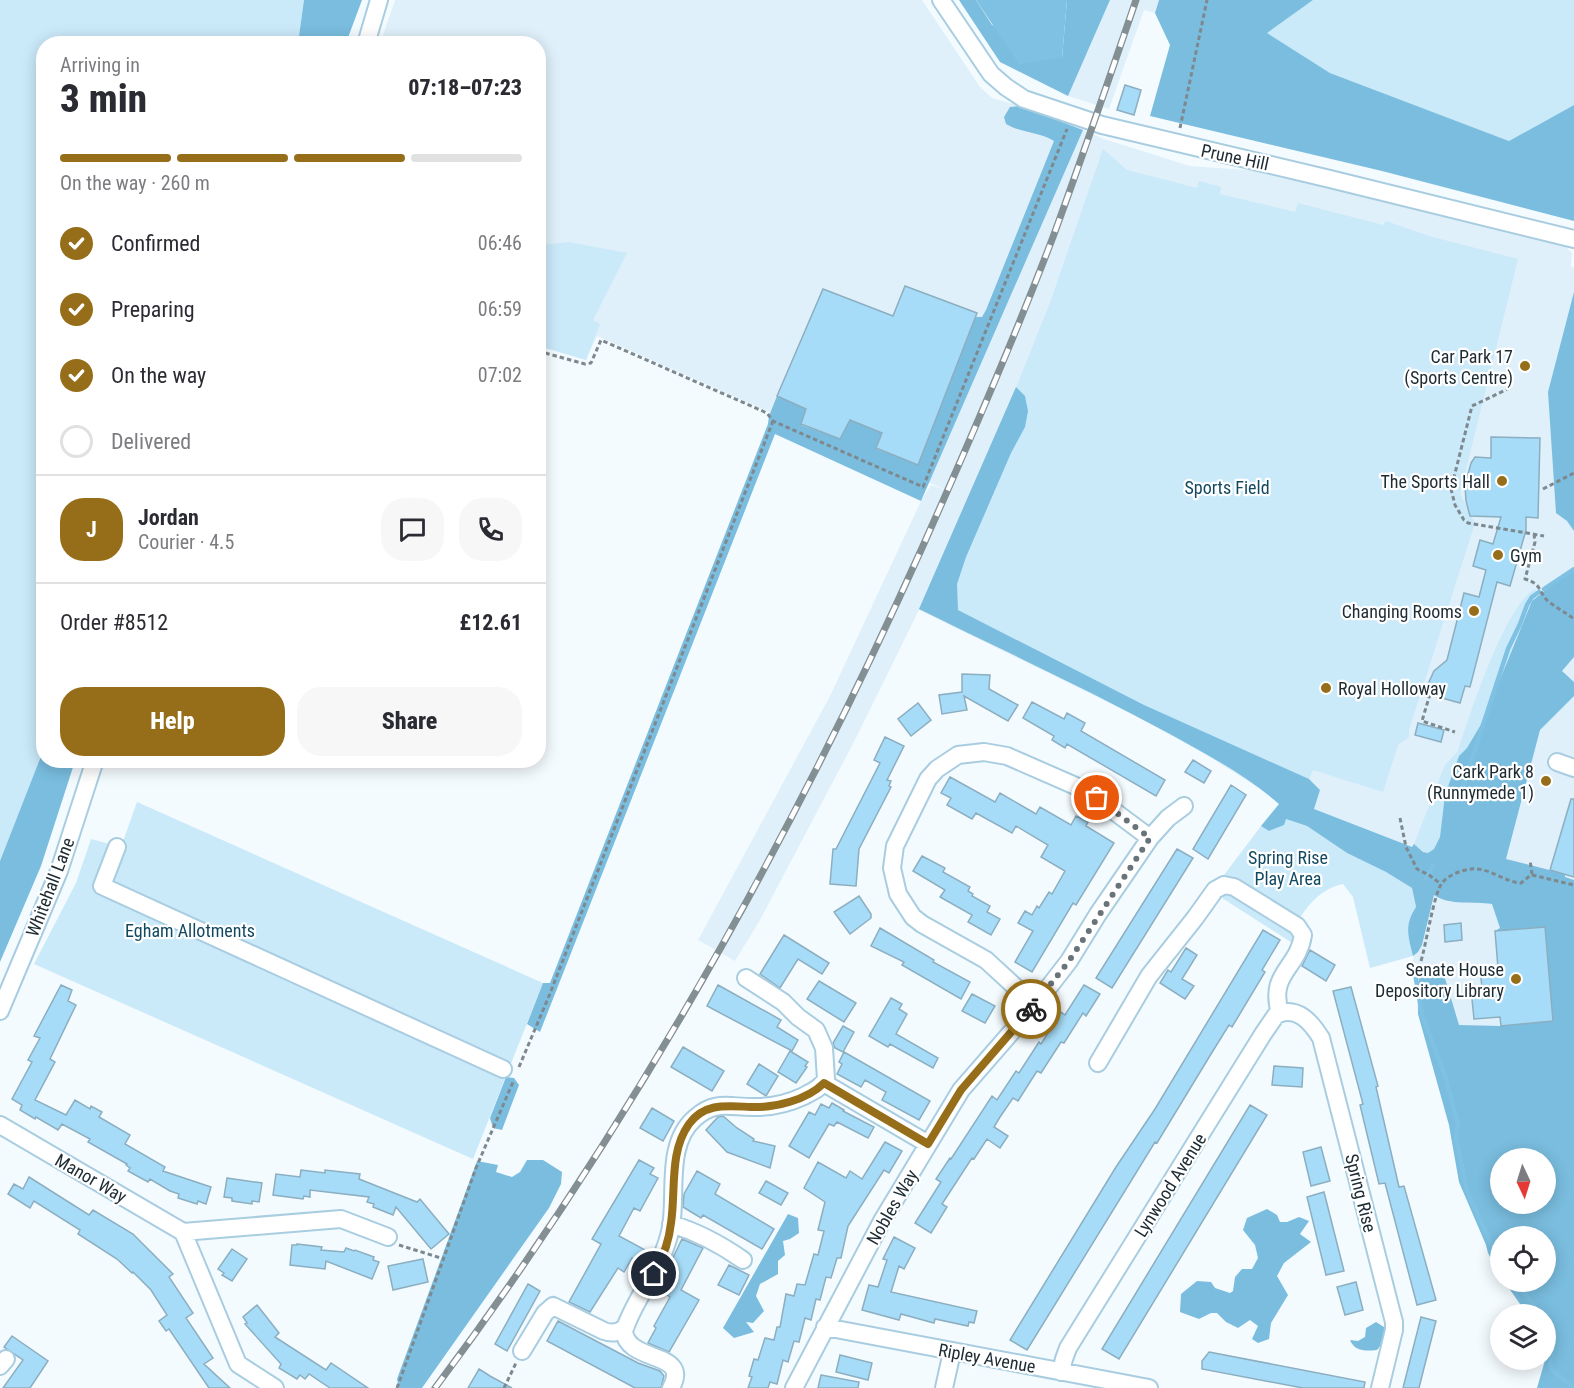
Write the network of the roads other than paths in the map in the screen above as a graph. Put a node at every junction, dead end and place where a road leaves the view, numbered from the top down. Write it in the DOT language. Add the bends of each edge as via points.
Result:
graph roads {
  1 [pos="379,0"];
  2 [pos="941,0"];
  3 [pos="368,36"];
  4 [pos="1574,239"];
  5 [pos="1557,762"];
  6 [pos="91,768"];
  7 [pos="1574,768"];
  8 [pos="1184,806"];
  9 [pos="1150,838"];
  10 [pos="117,847"];
  11 [pos="746,978"];
  12 [pos="1035,1005"];
  13 [pos="0,1011"];
  14 [pos="1286,1012"];
  15 [pos="1098,1063"];
  16 [pos="512,1071"];
  17 [pos="824,1083"];
  18 [pos="0,1125"];
  19 [pos="928,1144"];
  20 [pos="671,1224"];
  21 [pos="183,1232"];
  22 [pos="388,1237"];
  23 [pos="743,1260"];
  24 [pos="626,1326"];
  25 [pos="825,1327"];
  26 [pos="522,1351"];
  27 [pos="952,1352"];
  28 [pos="1061,1372"];
  29 [pos="275,1388"];
  30 [pos="671,1388"];
  31 [pos="794,1388"];
  32 [pos="944,1388"];
  33 [pos="1149,1388"];
  34 [pos="1380,1388"];
  1 -- 3 [label="street"];
  2 -- 4 [label="street, Prune Hill" via="991,74 1024,99 1177,144"];
  5 -- 7 [label="street"];
  6 -- 13 [label="street, Whitehall Lane" via="59,871"];
  8 -- 9 [label="street, Nobles Way"];
  9 -- 12 [label="street, Nobles Way" via="1069,961"];
  9 -- 12 [label="street" via="1087,792 1007,756 984,752 958,756 928,779 895,846 892,868 898,894 917,921 986,960"];
  10 -- 16 [label="street" via="102,886"];
  11 -- 17 [label="street" via="816,1030 825,1059"];
  12 -- 19 [label="street, Nobles Way" via="961,1090"];
  14 -- 15 [label="street" via="1276,991 1301,947 1303,935 1297,926 1234,887 1224,885 1215,890 1149,976"];
  14 -- 28 [label="street, Lynwood Avenue" via="1272,1019 1065,1354"];
  14 -- 34 [label="street, Spring Rise" via="1298,1012 1322,1038 1394,1322"];
  17 -- 19 [label="street"];
  17 -- 20 [label="street" via="784,1103 753,1108 718,1106 696,1117 676,1154"];
  18 -- 21 [label="street, Manor Way"];
  19 -- 25 [label="street, Nobles Way"];
  20 -- 23 [label="street" via="719,1244"];
  20 -- 24 [label="street" via="659,1265"];
  21 -- 22 [label="street" via="341,1219"];
  21 -- 29 [label="street" via="238,1364"];
  24 -- 26 [label="street" via="610,1333 552,1306"];
  24 -- 30 [label="street" via="624,1336 634,1349 674,1369 677,1374"];
  25 -- 27 [label="street, Ripley Avenue"];
  25 -- 31 [label="street, Nobles Way"];
  27 -- 28 [label="street, Ripley Avenue"];
  27 -- 32 [label="street"];
  28 -- 33 [label="street, Ripley Avenue"];
}
